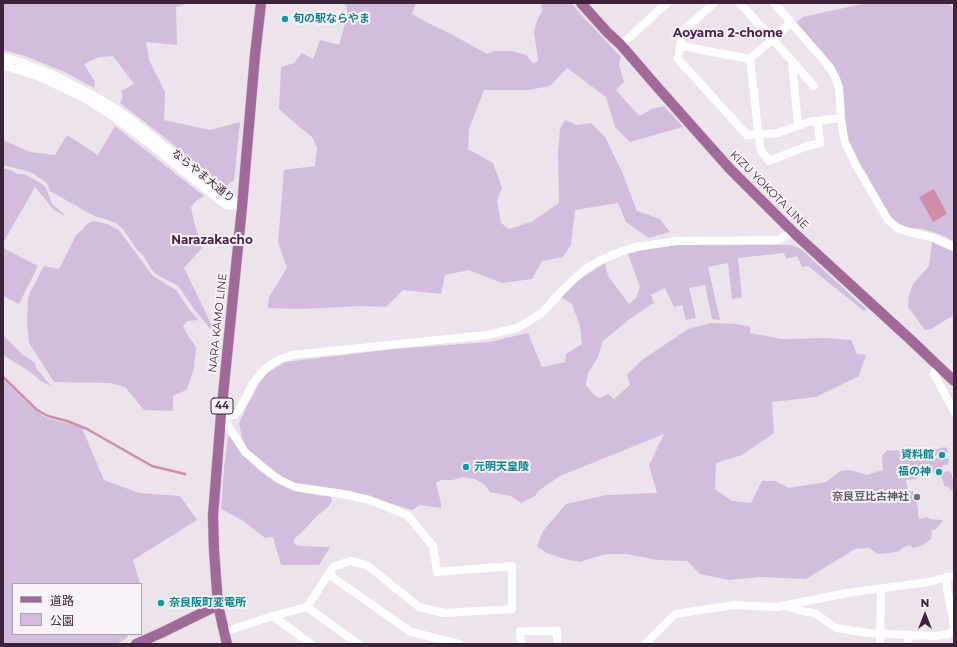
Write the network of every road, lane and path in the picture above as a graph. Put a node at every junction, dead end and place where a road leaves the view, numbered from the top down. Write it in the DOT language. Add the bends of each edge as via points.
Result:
graph roads {
  1 [pos="261,3"];
  2 [pos="581,3"];
  3 [pos="667,3"];
  4 [pos="714,3"];
  5 [pos="740,3"];
  6 [pos="778,5"];
  7 [pos="791,22"];
  8 [pos="773,39"];
  9 [pos="621,45"];
  10 [pos="681,46"];
  11 [pos="3,57"];
  12 [pos="750,59"];
  13 [pos="792,61"];
  14 [pos="3,65"];
  15 [pos="814,86"];
  16 [pos="841,118"];
  17 [pos="818,121"];
  18 [pos="798,126"];
  19 [pos="758,135"];
  20 [pos="242,207"];
  21 [pos="793,232"];
  22 [pos="954,247"];
  23 [pos="937,365"];
  24 [pos="954,381"];
  25 [pos="954,411"];
  26 [pos="221,415"];
  27 [pos="328,574"];
  28 [pos="950,577"];
  29 [pos="881,589"];
  30 [pos="218,605"];
  31 [pos="785,606"];
  32 [pos="307,607"];
  33 [pos="273,616"];
  34 [pos="954,624"];
  35 [pos="954,629"];
  36 [pos="224,632"];
  37 [pos="880,634"];
  38 [pos="909,635"];
  39 [pos="306,643"];
  40 [pos="136,644"];
  41 [pos="227,644"];
  42 [pos="358,644"];
  43 [pos="459,644"];
  44 [pos="521,644"];
  45 [pos="557,644"];
  46 [pos="645,644"];
  47 [pos="880,644"];
  48 [pos="908,644"];
  1 -- 20 [label="main road, NARA KAMO LINE / 44"];
  2 -- 9 [label="main road, KIZU YOKOTA LINE"];
  3 -- 9 [label="street"];
  4 -- 10 [label="street" via="684,31"];
  5 -- 8 [label="street"];
  6 -- 7 [label="street"];
  7 -- 8 [label="street"];
  7 -- 16 [label="street" via="836,78"];
  8 -- 12 [label="street"];
  8 -- 13 [label="street"];
  9 -- 21 [label="main road, KIZU YOKOTA LINE" via="730,169"];
  10 -- 12 [label="street"];
  10 -- 19 [label="street" via="678,59 747,136"];
  11 -- 20 [label="street, ならやま大通り" via="56,76 118,110"];
  12 -- 19 [label="street"];
  13 -- 15 [label="street"];
  13 -- 18 [label="street"];
  14 -- 20 [label="street, ならやま大通り" via="37,76 84,98 141,137 226,205"];
  16 -- 17 [label="street"];
  16 -- 22 [label="street" via="842,132 849,153 888,220 905,232 934,238"];
  17 -- 18 [label="street"];
  17 -- 19 [label="street" via="820,143 769,161 762,152"];
  18 -- 19 [label="street" via="778,133"];
  20 -- 26 [label="main road, NARA KAMO LINE / 44"];
  21 -- 23 [label="main road, KIZU YOKOTA LINE"];
  21 -- 26 [label="street" via="778,240 677,241 635,247 587,268 542,313 517,328 487,335 292,355 264,370 235,415"];
  23 -- 24 [label="main road, KIZU YOKOTA LINE"];
  23 -- 25 [label="street" via="934,374"];
  26 -- 27 [label="street" via="245,452 280,480 295,487 370,500 407,515 432,546 437,572 512,566 512,609 444,613 419,607 367,565 350,561 333,567"];
  26 -- 30 [label="main road, NARA KAMO LINE / 44" via="214,516"];
  27 -- 32 [label="street"];
  27 -- 43 [label="street" via="411,632"];
  28 -- 29 [label="street"];
  28 -- 34 [label="street" via="948,588"];
  29 -- 31 [label="street"];
  29 -- 37 [label="street"];
  30 -- 36 [label="main road, NARA KAMO LINE / 44"];
  30 -- 40 [label="main road"];
  31 -- 37 [label="street" via="815,613 836,628"];
  31 -- 46 [label="street" via="734,605 675,614"];
  32 -- 33 [label="street"];
  32 -- 42 [label="street"];
  33 -- 36 [label="street"];
  33 -- 39 [label="street"];
  34 -- 35 [label="street"];
  35 -- 38 [label="street" via="949,634 934,636"];
  36 -- 41 [label="main road, NARA KAMO LINE / 44"];
  37 -- 38 [label="street"];
  37 -- 47 [label="street"];
  38 -- 48 [label="street"];
  44 -- 45 [label="street" via="520,631 557,631"];
}
